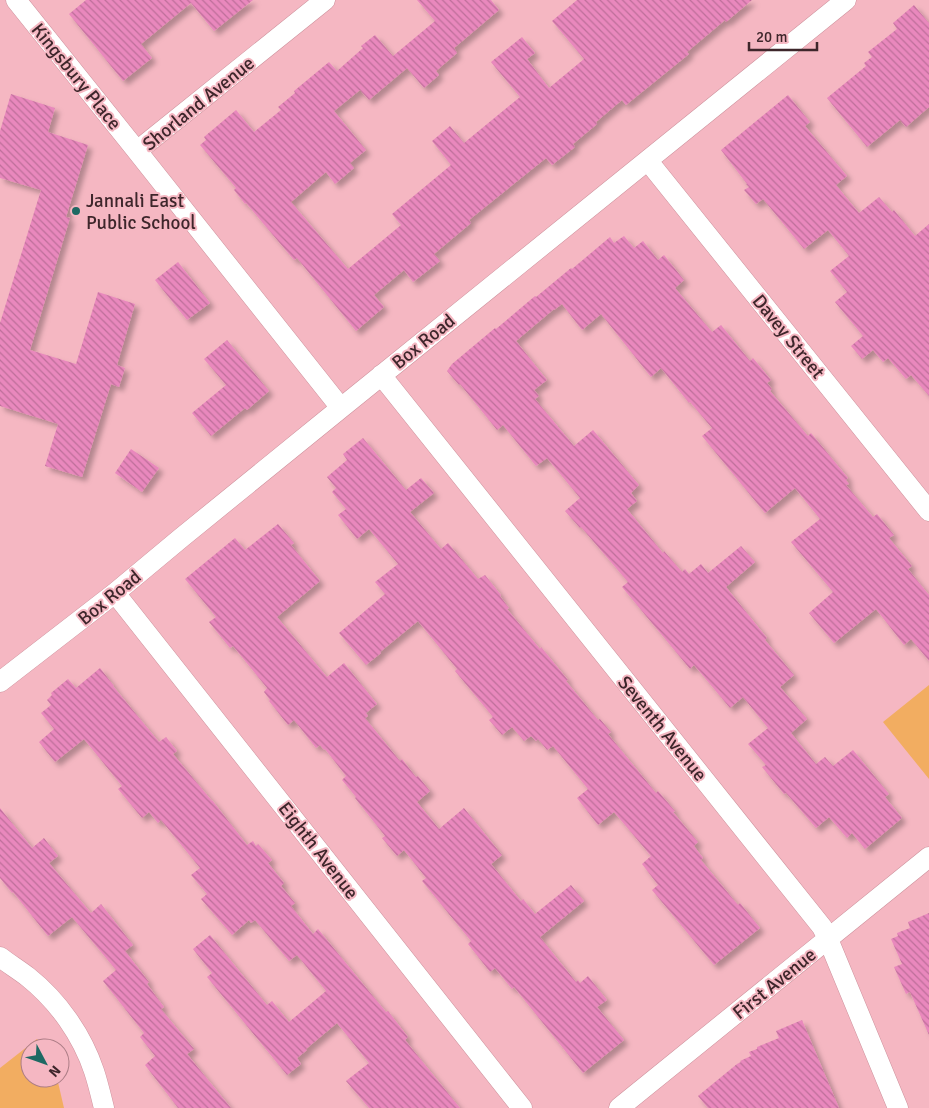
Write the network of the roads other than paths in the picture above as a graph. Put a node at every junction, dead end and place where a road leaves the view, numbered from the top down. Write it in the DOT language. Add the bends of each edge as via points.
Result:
graph roads {
  1 [pos="16,0"];
  2 [pos="325,0"];
  3 [pos="846,0"];
  4 [pos="137,151"];
  5 [pos="648,161"];
  6 [pos="381,375"];
  7 [pos="341,408"];
  8 [pos="929,511"];
  9 [pos="115,593"];
  10 [pos="0,682"];
  11 [pos="929,857"];
  12 [pos="828,939"];
  13 [pos="0,957"];
  14 [pos="104,1108"];
  15 [pos="522,1108"];
  16 [pos="618,1108"];
  17 [pos="898,1108"];
  1 -- 4 [label="street, Kingsbury Place"];
  2 -- 4 [label="street, Shorland Avenue"];
  3 -- 5 [label="street, Box Road"];
  4 -- 7 [label="street, Shorland Avenue"];
  5 -- 6 [label="street, Box Road"];
  5 -- 8 [label="street, Davey Street"];
  6 -- 7 [label="street, Box Road"];
  6 -- 12 [label="street, Seventh Avenue" via="822,927"];
  7 -- 9 [label="street, Box Road"];
  9 -- 10 [label="street, Box Road"];
  9 -- 15 [label="street, Eighth Avenue"];
  11 -- 12 [label="street, First Avenue"];
  12 -- 16 [label="street, First Avenue"];
  12 -- 17 [label="street, Seventh Avenue"];
  13 -- 14 [label="street" via="46,993 74,1029 94,1071"];
}
